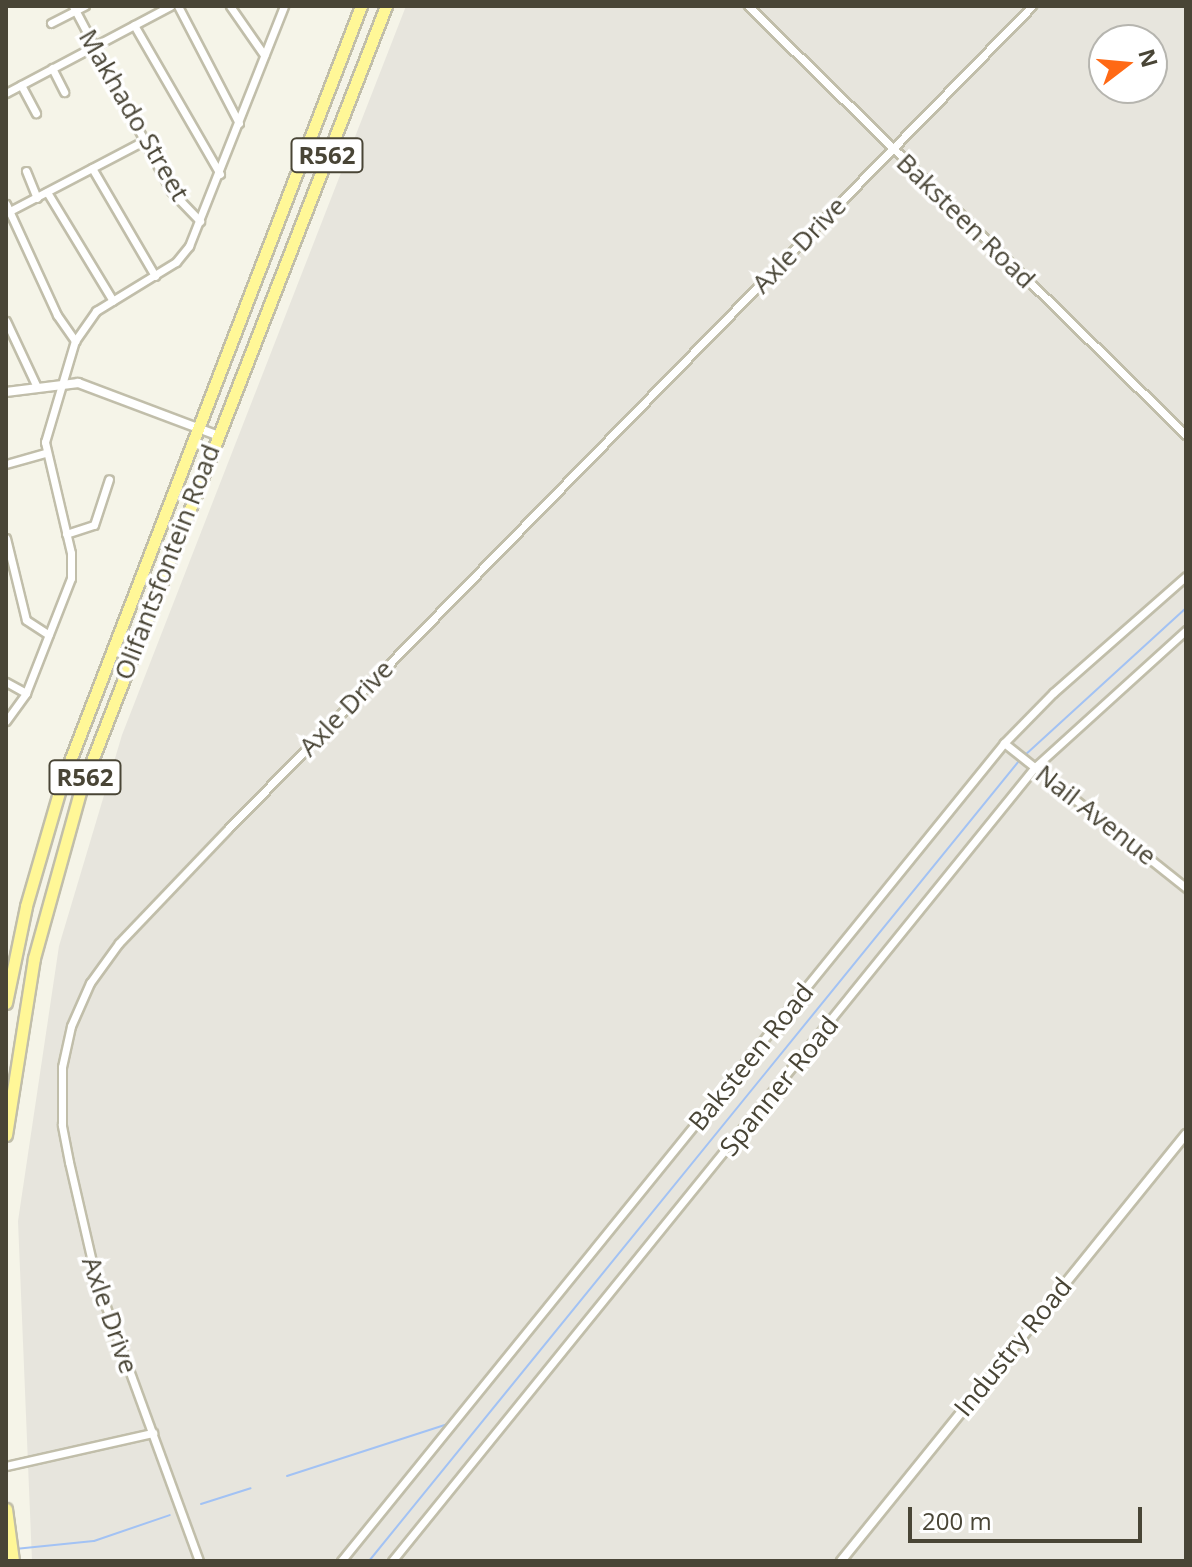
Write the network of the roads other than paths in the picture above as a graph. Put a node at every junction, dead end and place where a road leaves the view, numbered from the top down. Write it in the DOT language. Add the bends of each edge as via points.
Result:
graph roads {
  1 [pos="85,6"];
  2 [pos="170,6"];
  3 [pos="178,6"];
  4 [pos="230,6"];
  5 [pos="284,6"];
  6 [pos="361,6"];
  7 [pos="386,6"];
  8 [pos="748,6"];
  9 [pos="1032,6"];
  10 [pos="74,8"];
  11 [pos="51,23"];
  12 [pos="134,25"];
  13 [pos="93,46"];
  14 [pos="264,55"];
  15 [pos="52,68"];
  16 [pos="21,85"];
  17 [pos="64,92"];
  18 [pos="6,93"];
  19 [pos="36,113"];
  20 [pos="239,123"];
  21 [pos="144,141"];
  22 [pos="891,149"];
  23 [pos="92,168"];
  24 [pos="26,171"];
  25 [pos="220,174"];
  26 [pos="47,192"];
  27 [pos="37,198"];
  28 [pos="7,209"];
  29 [pos="200,221"];
  30 [pos="155,276"];
  31 [pos="113,301"];
  32 [pos="6,321"];
  33 [pos="75,341"];
  34 [pos="64,381"];
  35 [pos="36,385"];
  36 [pos="6,392"];
  37 [pos="196,428"];
  38 [pos="1184,429"];
  39 [pos="216,435"];
  40 [pos="45,453"];
  41 [pos="6,464"];
  42 [pos="109,479"];
  43 [pos="66,534"];
  44 [pos="6,538"];
  45 [pos="1186,576"];
  46 [pos="1186,630"];
  47 [pos="49,635"];
  48 [pos="6,682"];
  49 [pos="26,693"];
  50 [pos="6,721"];
  51 [pos="1004,743"];
  52 [pos="1035,767"];
  53 [pos="1186,888"];
  54 [pos="6,1003"];
  55 [pos="1186,1134"];
  56 [pos="6,1135"];
  57 [pos="153,1433"];
  58 [pos="6,1466"];
  59 [pos="6,1509"];
  60 [pos="13,1561"];
  61 [pos="199,1561"];
  62 [pos="341,1561"];
  63 [pos="392,1561"];
  64 [pos="841,1561"];
  1 -- 10 [label="street"];
  2 -- 12 [label="street"];
  3 -- 20 [label="street"];
  4 -- 14 [label="street"];
  5 -- 14 [label="street"];
  6 -- 37 [label="main road, Olifantsfontein Road / R562"];
  7 -- 39 [label="main road, Olifantsfontein Road / R562"];
  8 -- 22 [label="street, Baksteen Road"];
  9 -- 22 [label="street, Axle Drive"];
  10 -- 11 [label="street"];
  10 -- 13 [label="street, Makhado Street"];
  12 -- 13 [label="street"];
  12 -- 25 [label="street"];
  13 -- 15 [label="street"];
  13 -- 21 [label="street, Makhado Street"];
  14 -- 20 [label="street"];
  15 -- 16 [label="street"];
  15 -- 17 [label="street"];
  16 -- 18 [label="street"];
  16 -- 19 [label="street"];
  20 -- 25 [label="street"];
  21 -- 23 [label="street"];
  21 -- 29 [label="street, Makhado Street" via="175,197"];
  22 -- 38 [label="street, Baksteen Road"];
  22 -- 57 [label="street, Axle Drive" via="227,830 119,943 90,983 65,1049 62,1125 96,1279"];
  23 -- 26 [label="street"];
  23 -- 30 [label="street"];
  24 -- 27 [label="street"];
  25 -- 29 [label="street"];
  26 -- 27 [label="street"];
  26 -- 31 [label="street"];
  27 -- 28 [label="street"];
  28 -- 33 [label="street" via="57,315"];
  29 -- 30 [label="street" via="183,255"];
  30 -- 31 [label="street"];
  31 -- 33 [label="street" via="96,311"];
  32 -- 35 [label="street"];
  33 -- 34 [label="street"];
  34 -- 35 [label="street"];
  34 -- 37 [label="street"];
  34 -- 40 [label="street" via="46,430"];
  35 -- 36 [label="street"];
  37 -- 39 [label="street"];
  37 -- 54 [label="main road, Olifantsfontein Road / R562" via="63,779 26,906"];
  39 -- 56 [label="main road, Olifantsfontein Road / R562" via="81,789 34,958"];
  40 -- 41 [label="street"];
  40 -- 43 [label="street"];
  42 -- 43 [label="street" via="94,525"];
  43 -- 47 [label="street" via="71,578"];
  44 -- 47 [label="street" via="26,620"];
  45 -- 51 [label="street, Baksteen Road"];
  46 -- 52 [label="street, Spanner Road"];
  47 -- 49 [label="street"];
  48 -- 49 [label="street"];
  49 -- 50 [label="street"];
  51 -- 52 [label="street, Nail Avenue"];
  51 -- 62 [label="street, Baksteen Road"];
  52 -- 53 [label="street, Nail Avenue"];
  52 -- 63 [label="street, Spanner Road"];
  55 -- 64 [label="street, Industry Road"];
  57 -- 58 [label="street"];
  57 -- 61 [label="street, Axle Drive"];
  59 -- 60 [label="main road"];
}
